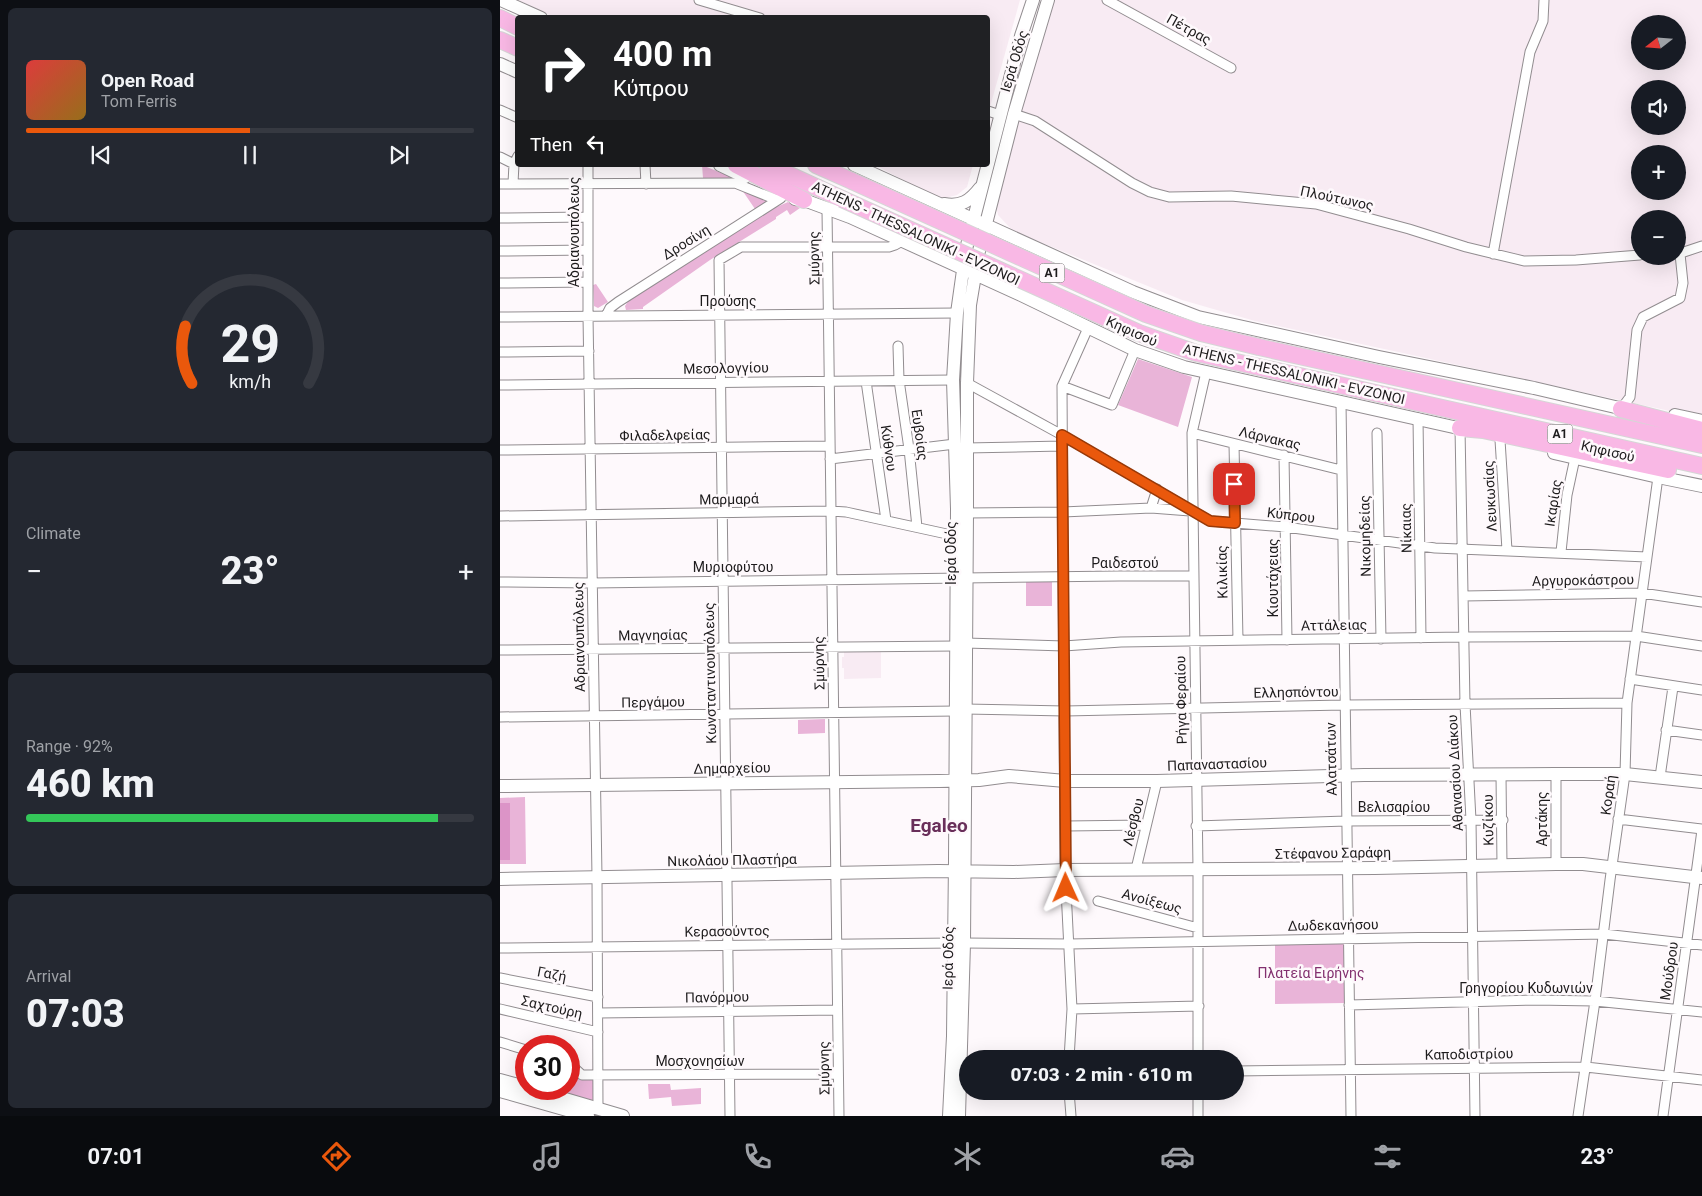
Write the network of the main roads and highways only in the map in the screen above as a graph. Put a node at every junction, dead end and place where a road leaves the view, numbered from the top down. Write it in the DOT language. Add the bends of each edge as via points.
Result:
graph roads {
  1 [pos="501,0"];
  2 [pos="1033,0"];
  3 [pos="1048,0"];
  4 [pos="500,11"];
  5 [pos="534,15"];
  6 [pos="500,18"];
  7 [pos="515,18"];
  8 [pos="515,25"];
  9 [pos="500,40"];
  10 [pos="515,47"];
  11 [pos="500,64"];
  12 [pos="515,71"];
  13 [pos="990,156"];
  14 [pos="724,167"];
  15 [pos="740,167"];
  16 [pos="772,167"];
  17 [pos="820,167"];
  18 [pos="858,167"];
  19 [pos="987,167"];
  20 [pos="983,184"];
  21 [pos="994,197"];
  22 [pos="929,199"];
  23 [pos="804,200"];
  24 [pos="973,219"];
  25 [pos="987,226"];
  26 [pos="1010,236"];
  27 [pos="969,239"];
  28 [pos="1028,245"];
  29 [pos="914,247"];
  30 [pos="978,255"];
  31 [pos="935,256"];
  32 [pos="962,270"];
  33 [pos="1088,272"];
  34 [pos="975,275"];
  35 [pos="1008,289"];
  36 [pos="959,294"];
  37 [pos="970,305"];
  38 [pos="1068,318"];
  39 [pos="1621,409"];
  40 [pos="1702,421"];
  41 [pos="1460,428"];
  42 [pos="1702,430"];
  43 [pos="1702,445"];
  44 [pos="960,446"];
  45 [pos="1702,466"];
  46 [pos="1702,476"];
  47 [pos="1702,486"];
  48 [pos="961,578"];
  49 [pos="960,780"];
  50 [pos="1702,782"];
  51 [pos="500,786"];
  52 [pos="959,872"];
  53 [pos="1699,877"];
  54 [pos="500,879"];
  55 [pos="959,943"];
  56 [pos="963,1050"];
  57 [pos="500,1080"];
  58 [pos="515,1084"];
  59 [pos="500,1091"];
  60 [pos="561,1100"];
  61 [pos="961,1100"];
  62 [pos="593,1112"];
  63 [pos="623,1116"];
  64 [pos="949,1116"];
  65 [pos="959,1116"];
  1 -- 5 [label="main road"];
  2 -- 13 [label="main road, Ιερά Οδός"];
  3 -- 21 [label="main road, Ιερά Οδός" via="1014,114"];
  4 -- 7 [label="main road"];
  6 -- 8 [label="highway"];
  9 -- 10 [label="highway"];
  11 -- 12 [label="main road"];
  14 -- 23 [label="main road, Κηφισού" via="781,198"];
  15 -- 23 [label="highway"];
  16 -- 45 [label="highway, ATHENS - THESSALONIKI - EVZONOI / Α1, bridge" via="1139,333 1196,353"];
  17 -- 43 [label="highway, ATHENS - THESSALONIKI - EVZONOI / Α1, bridge" via="1127,307 1200,333"];
  18 -- 22 [label="main road"];
  19 -- 20 [label="main road, Ιερά Οδός"];
  20 -- 22 [label="main road" via="963,203 952,205"];
  20 -- 24 [label="main road, Ιερά Οδός"];
  21 -- 25 [label="main road, Ιερά Οδός"];
  21 -- 26 [label="main road" via="996,219"];
  22 -- 24 [label="main road"];
  22 -- 27 [label="main road" via="955,218"];
  23 -- 29 [label="main road, Κηφισού"];
  24 -- 25 [label="main road"];
  24 -- 27 [label="main road, Ιερά Οδός"];
  25 -- 26 [label="main road"];
  25 -- 27 [label="main road"];
  25 -- 30 [label="main road, Ιερά Οδός"];
  26 -- 28 [label="main road"];
  27 -- 29 [label="main road" via="948,248"];
  27 -- 30 [label="main road"];
  27 -- 32 [label="main road, Ιερά Οδός"];
  28 -- 30 [label="main road" via="1000,247"];
  28 -- 33 [label="main road"];
  29 -- 31 [label="main road, Κηφισού"];
  30 -- 32 [label="main road"];
  30 -- 34 [label="main road, Ιερά Οδός"];
  30 -- 35 [label="main road" via="991,275"];
  31 -- 32 [label="main road, Κηφισού"];
  31 -- 36 [label="main road" via="955,277"];
  32 -- 34 [label="main road, Κηφισού"];
  32 -- 36 [label="main road, Ιερά Οδός"];
  33 -- 38 [label="main road" via="1068,272 1058,277 1054,284 1054,304"];
  33 -- 39 [label="main road" via="1198,316"];
  34 -- 35 [label="main road, Κηφισού"];
  34 -- 37 [label="main road, Ιερά Οδός"];
  35 -- 37 [label="main road" via="982,290"];
  35 -- 38 [label="main road, Κηφισού"];
  36 -- 44 [label="main road, Ιερά Οδός" via="953,380"];
  37 -- 44 [label="main road, Ιερά Οδός" via="967,383"];
  38 -- 41 [label="main road, Κηφισού" via="1135,350 1184,367"];
  39 -- 40 [label="main road"];
  39 -- 42 [label="highway"];
  41 -- 46 [label="highway" via="1483,430"];
  41 -- 47 [label="main road, Κηφισού"];
  44 -- 48 [label="main road, Ιερά Οδός" via="956,536"];
  44 -- 48 [label="main road, Ιερά Οδός" via="967,513"];
  48 -- 49 [label="main road, Ιερά Οδός"];
  49 -- 50 [label="main road, Παπαναστασίου" via="1018,776 1157,781 1625,774"];
  49 -- 51 [label="main road, Δημαρχείου"];
  49 -- 52 [label="main road, Ιερά Οδός"];
  52 -- 53 [label="main road, Στέφανου Σαράφη" via="1583,864"];
  52 -- 54 [label="main road, Νικολάου Πλαστήρα"];
  52 -- 55 [label="main road, Ιερά Οδός"];
  55 -- 56 [label="main road, Ιερά Οδός"];
  55 -- 64 [label="main road, Ιερά Οδός"];
  57 -- 58 [label="main road"];
  59 -- 62 [label="main road"];
  60 -- 62 [label="main road"];
  61 -- 65 [label="main road, Ιερά Οδός"];
  62 -- 63 [label="main road"];
}
